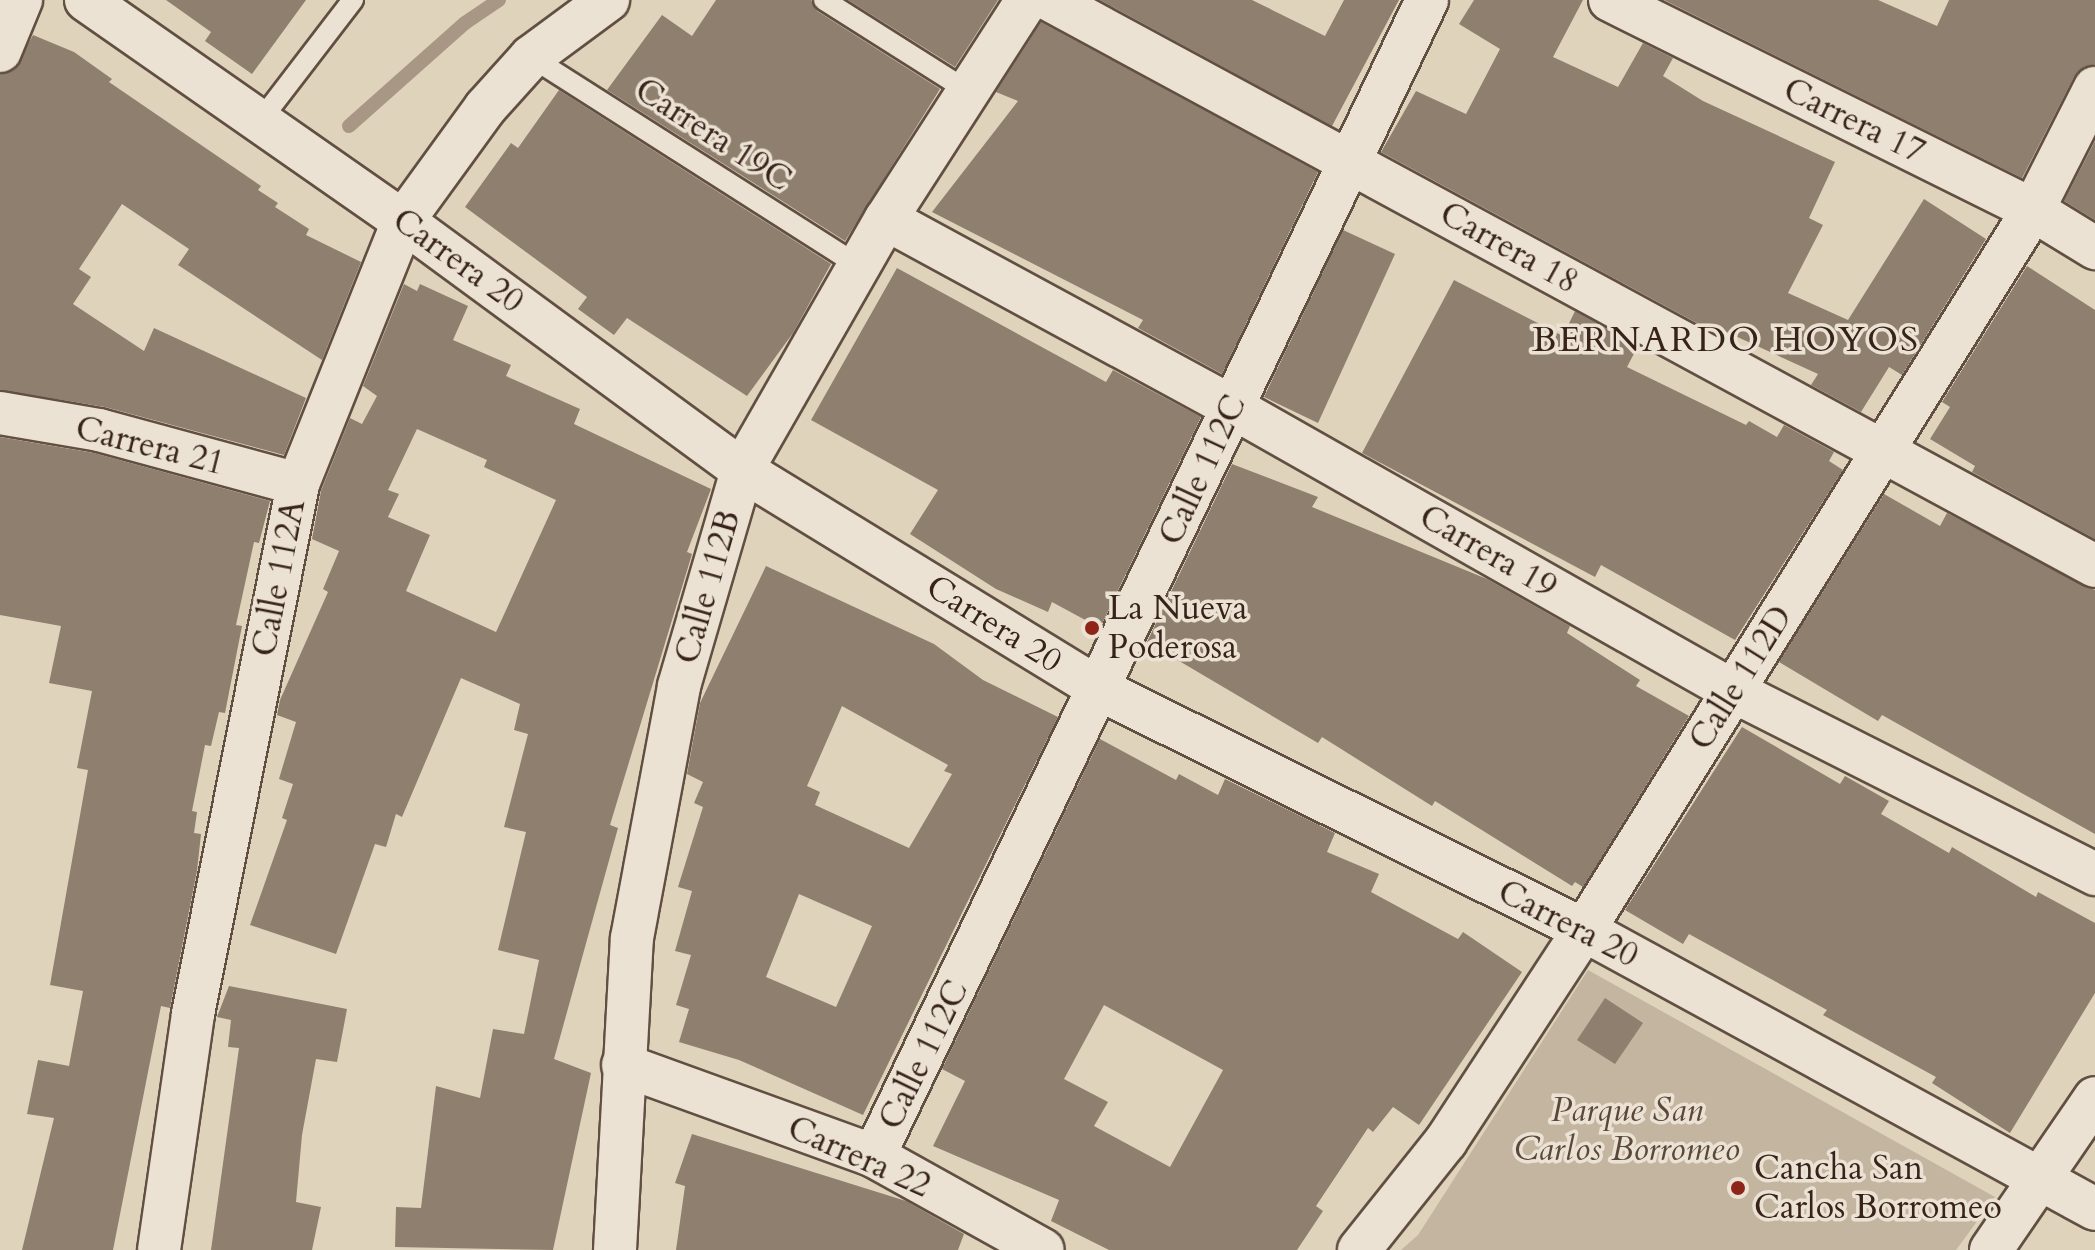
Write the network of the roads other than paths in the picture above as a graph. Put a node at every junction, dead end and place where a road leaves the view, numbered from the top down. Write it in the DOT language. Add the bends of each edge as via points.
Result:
graph roads {
  1 [pos="21,0"];
  2 [pos="86,0"];
  3 [pos="353,0"];
  4 [pos="608,0"];
  5 [pos="824,0"];
  6 [pos="1027,0"];
  7 [pos="1050,0"];
  8 [pos="1427,0"];
  9 [pos="1610,0"];
  10 [pos="138,14"];
  11 [pos="0,51"];
  12 [pos="531,57"];
  13 [pos="2095,88"];
  14 [pos="965,89"];
  15 [pos="260,121"];
  16 [pos="1347,159"];
  17 [pos="2033,210"];
  18 [pos="886,219"];
  19 [pos="403,221"];
  20 [pos="2095,248"];
  21 [pos="861,267"];
  22 [pos="1232,407"];
  23 [pos="0,413"];
  24 [pos="1880,452"];
  25 [pos="742,470"];
  26 [pos="298,484"];
  27 [pos="2095,566"];
  28 [pos="1101,690"];
  29 [pos="1733,691"];
  30 [pos="2095,874"];
  31 [pos="1584,930"];
  32 [pos="623,1065"];
  33 [pos="2095,1098"];
  34 [pos="874,1156"];
  35 [pos="2042,1180"];
  36 [pos="2095,1209"];
  37 [pos="159,1250"];
  38 [pos="615,1250"];
  39 [pos="1043,1250"];
  40 [pos="1359,1250"];
  41 [pos="1991,1250"];
  1 -- 11 [label="street"];
  2 -- 10 [label="street, Carrera 20"];
  3 -- 15 [label="lane"];
  4 -- 12 [label="street, Calle 112A"];
  5 -- 14 [label="lane"];
  6 -- 14 [label="street, Calle 112B"];
  7 -- 16 [label="street, Carrera 18"];
  8 -- 16 [label="street, Calle 112C"];
  9 -- 17 [label="street, Carrera 17"];
  10 -- 15 [label="street, Carrera 20"];
  12 -- 19 [label="street, Calle 112A" via="485,108"];
  12 -- 21 [label="lane, Carrera 19C"];
  13 -- 17 [label="street, Calle 112D"];
  14 -- 18 [label="street, Calle 112B"];
  15 -- 19 [label="street, Carrera 20"];
  16 -- 22 [label="street, Calle 112C"];
  16 -- 24 [label="street, Carrera 18"];
  17 -- 20 [label="street, Carrera 17"];
  17 -- 24 [label="street, Calle 112D"];
  18 -- 21 [label="street, Calle 112B"];
  18 -- 22 [label="street, Carrera 19"];
  19 -- 25 [label="street, Carrera 20"];
  19 -- 26 [label="street, Calle 112A"];
  21 -- 25 [label="street, Calle 112B"];
  22 -- 28 [label="street, Calle 112C"];
  22 -- 29 [label="street, Carrera 19"];
  23 -- 26 [label="street, Carrera 21" via="99,430"];
  24 -- 27 [label="street, Carrera 18"];
  24 -- 29 [label="street, Calle 112D"];
  25 -- 28 [label="street, Carrera 20"];
  25 -- 32 [label="street, Calle 112B" via="679,686 632,938"];
  26 -- 37 [label="street, Calle 112A" via="193,1014"];
  28 -- 31 [label="street, Carrera 20"];
  28 -- 34 [label="street, Calle 112C"];
  29 -- 30 [label="street, Carrera 19"];
  29 -- 31 [label="street, Calle 112D"];
  31 -- 35 [label="street, Carrera 20"];
  31 -- 40 [label="street, Calle 112D" via="1446,1141"];
  32 -- 34 [label="street, Carrera 22"];
  32 -- 38 [label="street, Calle 112B"];
  33 -- 35 [label="street"];
  34 -- 39 [label="street, Carrera 22"];
  35 -- 36 [label="street, Carrera 20"];
  35 -- 41 [label="street"];
}
